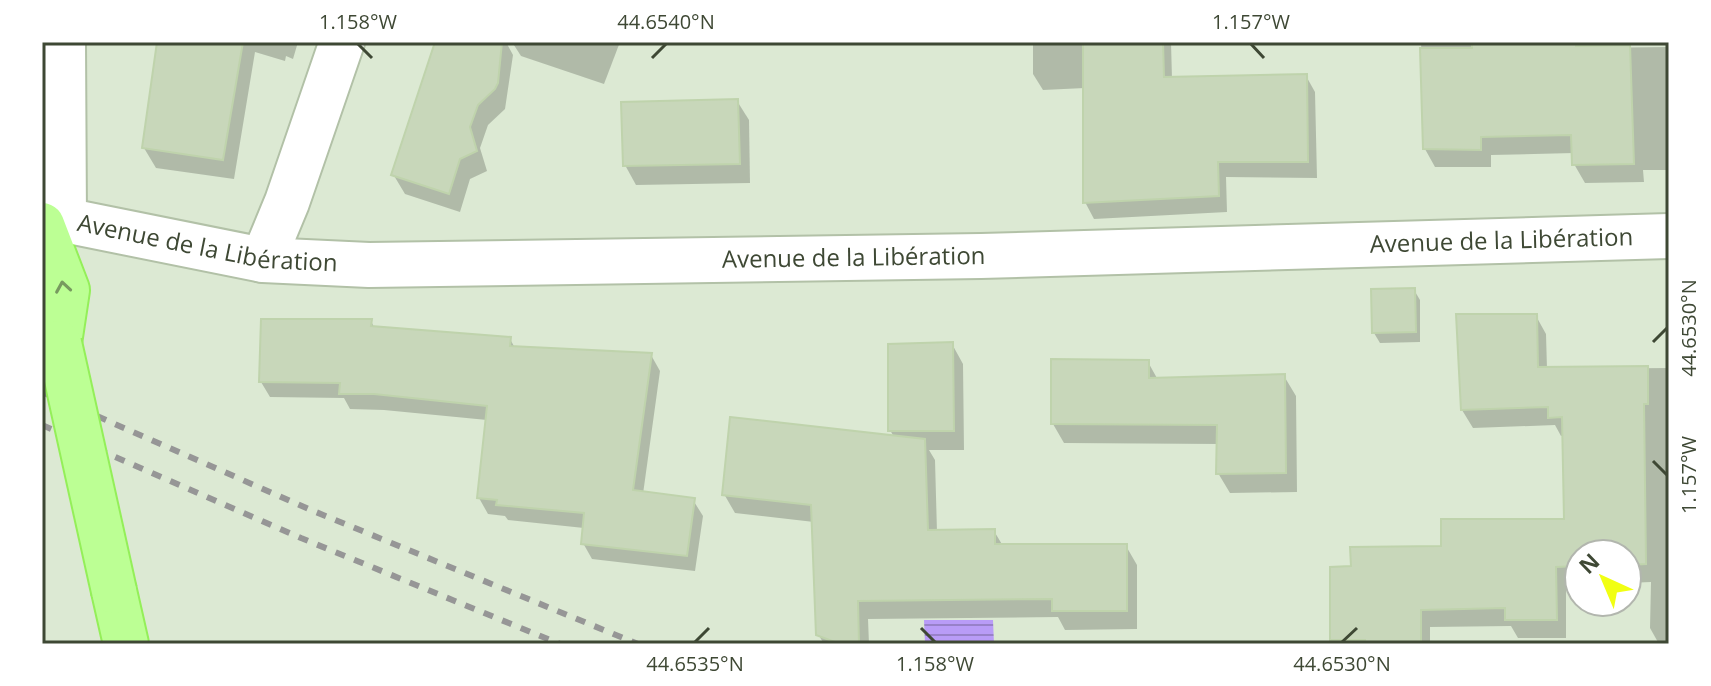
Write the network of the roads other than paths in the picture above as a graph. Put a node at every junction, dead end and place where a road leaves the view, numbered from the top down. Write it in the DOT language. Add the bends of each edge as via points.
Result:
graph roads {
  1 [pos="63,42"];
  2 [pos="342,42"];
  3 [pos="51,226"];
  4 [pos="1669,236"];
  5 [pos="263,260"];
  6 [pos="50,331"];
  7 [pos="114,591"];
  8 [pos="110,644"];
  9 [pos="126,644"];
  1 -- 3 [label="street"];
  2 -- 5 [label="street"];
  3 -- 5 [label="street, Avenue de la Libération"];
  6 -- 3 [label="main road, Avenue de la Libération, one-way" via="67,290"];
  4 -- 5 [label="street, Avenue de la Libération" via="981,256 369,265"];
  6 -- 7 [label="main road, bridge"];
  7 -- 8 [label="main road"];
  7 -- 9 [label="main road"];
}
